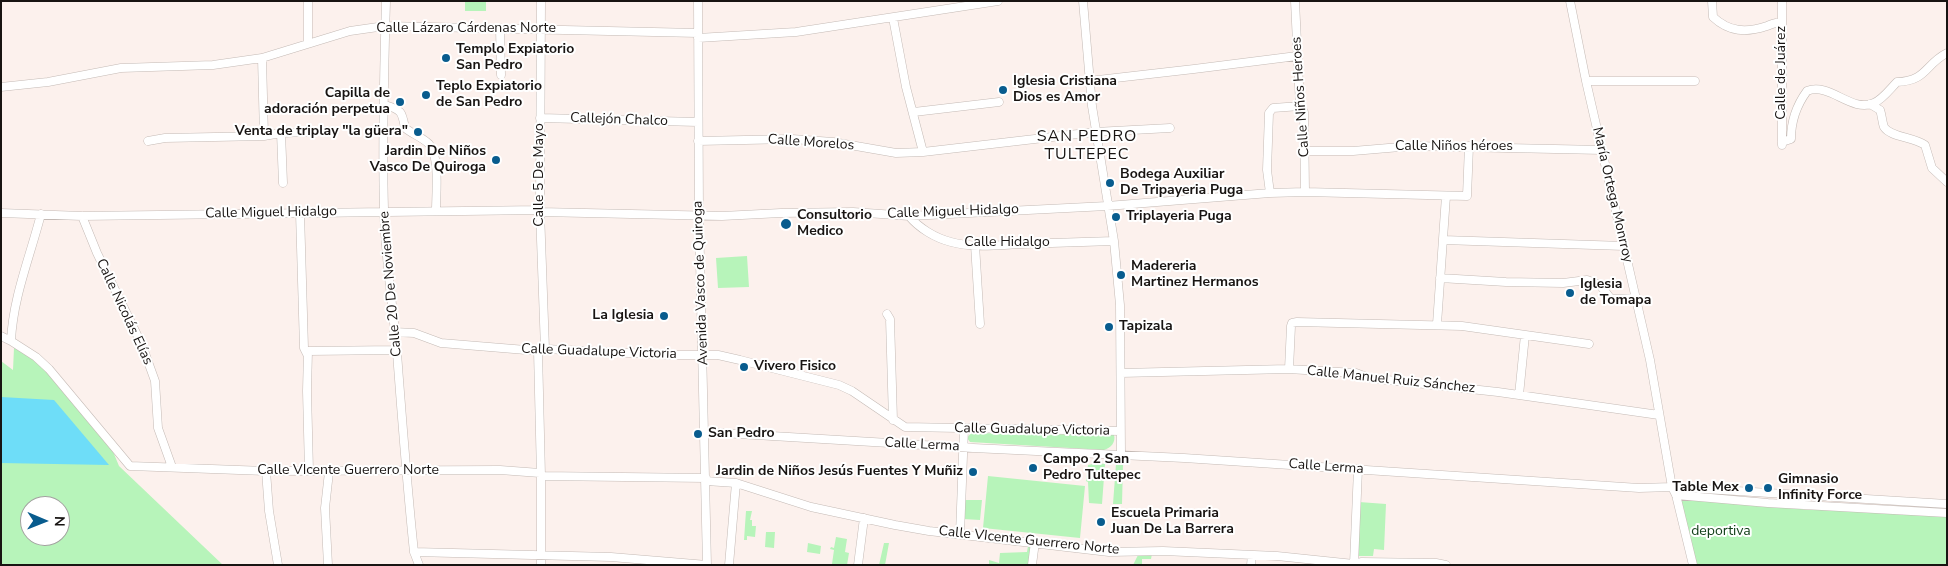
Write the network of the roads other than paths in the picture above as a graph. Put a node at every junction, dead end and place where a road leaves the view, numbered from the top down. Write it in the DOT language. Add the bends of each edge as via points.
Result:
graph roads {
  1 [pos="308,1"];
  2 [pos="386,1"];
  3 [pos="541,1"];
  4 [pos="698,1"];
  5 [pos="998,1"];
  6 [pos="1083,1"];
  7 [pos="1295,1"];
  8 [pos="1570,1"];
  9 [pos="1712,1"];
  10 [pos="1782,1"];
  11 [pos="893,18"];
  12 [pos="1782,22"];
  13 [pos="385,26"];
  14 [pos="500,28"];
  15 [pos="540,29"];
  16 [pos="698,35"];
  17 [pos="308,44"];
  18 [pos="1947,53"];
  19 [pos="1297,56"];
  20 [pos="262,58"];
  21 [pos="500,75"];
  22 [pos="1089,81"];
  23 [pos="1586,81"];
  24 [pos="1695,81"];
  25 [pos="1,87"];
  26 [pos="1000,102"];
  27 [pos="1870,104"];
  28 [pos="385,105"];
  29 [pos="1300,106"];
  30 [pos="914,112"];
  31 [pos="540,118"];
  32 [pos="698,122"];
  33 [pos="1170,128"];
  34 [pos="332,131"];
  35 [pos="1095,132"];
  36 [pos="281,133"];
  37 [pos="264,136"];
  38 [pos="148,141"];
  39 [pos="698,141"];
  40 [pos="1469,146"];
  41 [pos="1602,150"];
  42 [pos="1306,151"];
  43 [pos="924,152"];
  44 [pos="1947,182"];
  45 [pos="283,184"];
  46 [pos="1306,192"];
  47 [pos="1270,193"];
  48 [pos="1446,196"];
  49 [pos="1106,206"];
  50 [pos="384,211"];
  51 [pos="436,211"];
  52 [pos="540,211"];
  53 [pos="1,213"];
  54 [pos="300,213"];
  55 [pos="41,214"];
  56 [pos="82,216"];
  57 [pos="699,216"];
  58 [pos="909,216"];
  59 [pos="1442,240"];
  60 [pos="1114,241"];
  61 [pos="975,245"];
  62 [pos="1624,246"];
  63 [pos="1440,278"];
  64 [pos="1637,298"];
  65 [pos="887,314"];
  66 [pos="980,324"];
  67 [pos="1437,324"];
  68 [pos="394,332"];
  69 [pos="1524,335"];
  70 [pos="1,336"];
  71 [pos="11,341"];
  72 [pos="1589,344"];
  73 [pos="396,350"];
  74 [pos="541,350"];
  75 [pos="307,353"];
  76 [pos="703,355"];
  77 [pos="1289,370"];
  78 [pos="1121,374"];
  79 [pos="1519,395"];
  80 [pos="1659,415"];
  81 [pos="893,420"];
  82 [pos="906,427"];
  83 [pos="964,429"];
  84 [pos="1120,431"];
  85 [pos="705,432"];
  86 [pos="905,444"];
  87 [pos="963,448"];
  88 [pos="1121,455"];
  89 [pos="172,467"];
  90 [pos="1358,470"];
  91 [pos="266,471"];
  92 [pos="309,471"];
  93 [pos="329,472"];
  94 [pos="406,472"];
  95 [pos="541,475"];
  96 [pos="706,479"];
  97 [pos="736,484"];
  98 [pos="1672,487"];
  99 [pos="1676,495"];
  100 [pos="1869,499"];
  101 [pos="1947,504"];
  102 [pos="1868,509"];
  103 [pos="1947,513"];
  104 [pos="864,518"];
  105 [pos="960,534"];
  106 [pos="1037,543"];
  107 [pos="414,552"];
  108 [pos="541,555"];
  109 [pos="1252,555"];
  110 [pos="1295,561"];
  111 [pos="1315,563"];
  112 [pos="1359,564"];
  113 [pos="278,565"];
  114 [pos="328,565"];
  115 [pos="418,565"];
  116 [pos="541,565"];
  117 [pos="707,565"];
  118 [pos="729,565"];
  119 [pos="858,565"];
  120 [pos="1032,565"];
  121 [pos="1036,565"];
  122 [pos="1251,565"];
  123 [pos="1445,565"];
  124 [pos="1693,565"];
  1 -- 17 [label="street"];
  2 -- 13 [label="street, Calle 20 De Noviembre"];
  3 -- 15 [label="street, Calle 5 De Mayo"];
  4 -- 16 [label="street, Avenida Vasco de Quiroga"];
  5 -- 11 [label="street, Calle Lázaro Cárdenas Norte"];
  6 -- 22 [label="street"];
  7 -- 19 [label="street, Calle Niños Heroes"];
  8 -- 23 [label="street, María Ortega Monrroy"];
  9 -- 12 [label="street" via="1713,18 1734,30 1750,31"];
  10 -- 12 [label="street, Calle de Juárez"];
  11 -- 16 [label="street, Calle Lázaro Cárdenas Norte" via="796,32"];
  11 -- 30 [label="street"];
  12 -- 27 [label="street, Calle de Juárez" via="1782,144 1791,139 1797,107 1807,91 1819,89 1855,103"];
  13 -- 14 [label="street, Calle Lázaro Cárdenas Norte"];
  13 -- 17 [label="street, Calle Lázaro Cárdenas Norte" via="350,31"];
  13 -- 28 [label="street, Calle 20 De Noviembre"];
  14 -- 15 [label="street, Calle Lázaro Cárdenas Norte"];
  14 -- 21 [label="street"];
  15 -- 16 [label="street, Calle Lázaro Cárdenas Norte"];
  15 -- 31 [label="street, Calle 5 De Mayo"];
  16 -- 32 [label="street, Avenida Vasco de Quiroga"];
  17 -- 20 [label="street, Calle Lázaro Cárdenas Norte"];
  18 -- 27 [label="street" via="1921,76 1897,82"];
  19 -- 22 [label="street"];
  19 -- 29 [label="street, Calle Niños Heroes"];
  20 -- 25 [label="street, Calle Lázaro Cárdenas Norte" via="213,65 121,68"];
  20 -- 37 [label="street"];
  22 -- 35 [label="street"];
  23 -- 24 [label="street"];
  23 -- 41 [label="street, María Ortega Monrroy"];
  26 -- 30 [label="street"];
  27 -- 44 [label="street" via="1880,110 1885,128 1895,135 1925,145 1932,168"];
  28 -- 50 [label="street, Calle 20 De Noviembre"];
  28 -- 51 [label="street" via="399,110 405,128 426,141 433,150"];
  29 -- 42 [label="street, Calle Niños Heroes" via="1304,112"];
  29 -- 47 [label="street" via="1273,108 1269,113"];
  30 -- 43 [label="street"];
  31 -- 32 [label="street, Callejón Chalco"];
  31 -- 52 [label="street, Calle 5 De Mayo"];
  32 -- 39 [label="street, Avenida Vasco de Quiroga"];
  33 -- 35 [label="street, Calle Morelos"];
  34 -- 36 [label="street"];
  35 -- 43 [label="street, Calle Morelos"];
  35 -- 49 [label="street"];
  36 -- 37 [label="street"];
  36 -- 45 [label="street"];
  37 -- 38 [label="street"];
  39 -- 43 [label="street, Calle Morelos" via="792,139 834,142 896,153"];
  39 -- 57 [label="street, Avenida Vasco de Quiroga"];
  40 -- 41 [label="street, Calle Niños héroes"];
  40 -- 42 [label="street, Calle Niños héroes"];
  40 -- 48 [label="street, Calle Miguel Hidalgo" via="1466,196"];
  41 -- 62 [label="street, María Ortega Monrroy"];
  42 -- 46 [label="street, Calle Niños Heroes"];
  46 -- 47 [label="street, Calle Miguel Hidalgo"];
  46 -- 48 [label="street, Calle Miguel Hidalgo"];
  47 -- 49 [label="street, Calle Miguel Hidalgo"];
  48 -- 59 [label="street"];
  49 -- 58 [label="street, Calle Miguel Hidalgo"];
  49 -- 60 [label="street"];
  50 -- 51 [label="street, Calle Miguel Hidalgo"];
  50 -- 54 [label="street, Calle Miguel Hidalgo"];
  50 -- 68 [label="street, Calle 20 De Noviembre"];
  51 -- 52 [label="street, Calle Miguel Hidalgo"];
  52 -- 57 [label="street, Calle Miguel Hidalgo"];
  52 -- 74 [label="street, Calle 5 De Mayo"];
  53 -- 55 [label="street, Calle Miguel Hidalgo"];
  54 -- 56 [label="street, Calle Miguel Hidalgo"];
  54 -- 75 [label="street" via="304,348"];
  55 -- 56 [label="street, Calle Miguel Hidalgo"];
  55 -- 71 [label="street" via="24,270"];
  56 -- 89 [label="street, Calle Nicolás Elías" via="96,253 142,345 155,381 158,428"];
  57 -- 58 [label="street, Calle Miguel Hidalgo" via="853,212"];
  57 -- 76 [label="street, Avenida Vasco de Quiroga"];
  58 -- 61 [label="street, Calle Hidalgo" via="940,238 957,244"];
  59 -- 62 [label="street"];
  59 -- 63 [label="street"];
  60 -- 61 [label="street, Calle Hidalgo"];
  60 -- 78 [label="street" via="1120,305"];
  61 -- 66 [label="street"];
  62 -- 64 [label="street, María Ortega Monrroy"];
  63 -- 64 [label="street" via="1563,283 1587,280 1600,285 1611,299"];
  63 -- 67 [label="street"];
  64 -- 80 [label="street, María Ortega Monrroy"];
  65 -- 81 [label="street" via="890,319"];
  67 -- 69 [label="street"];
  67 -- 77 [label="street" via="1292,323"];
  68 -- 73 [label="street, Calle 20 De Noviembre"];
  68 -- 74 [label="street, Calle Guadalupe Victoria" via="414,334 440,343"];
  69 -- 72 [label="street"];
  69 -- 79 [label="street"];
  70 -- 71 [label="street"];
  71 -- 89 [label="street, Calle VIcente Guerrero Norte" via="49,369 130,466"];
  73 -- 75 [label="street"];
  73 -- 94 [label="street, Calle 20 De Noviembre"];
  74 -- 76 [label="street, Calle Guadalupe Victoria"];
  74 -- 95 [label="street, Calle 5 De Mayo"];
  75 -- 92 [label="street"];
  76 -- 81 [label="street, Calle Guadalupe Victoria" via="718,355 838,385"];
  76 -- 85 [label="street, Avenida Vasco de Quiroga"];
  77 -- 78 [label="street, Calle Manuel Ruiz Sánchez"];
  77 -- 79 [label="street, Calle Manuel Ruiz Sánchez" via="1356,374"];
  78 -- 84 [label="street"];
  79 -- 80 [label="street, Calle Manuel Ruiz Sánchez"];
  80 -- 98 [label="street, María Ortega Monrroy"];
  81 -- 82 [label="street, Calle Guadalupe Victoria"];
  82 -- 83 [label="street, Calle Guadalupe Victoria"];
  82 -- 86 [label="street"];
  83 -- 84 [label="street, Calle Guadalupe Victoria"];
  83 -- 87 [label="street"];
  84 -- 88 [label="street"];
  85 -- 86 [label="street, Calle Lerma"];
  85 -- 96 [label="street, Avenida Vasco de Quiroga"];
  86 -- 87 [label="street, Calle Lerma"];
  87 -- 88 [label="street, Calle Lerma"];
  87 -- 105 [label="street"];
  88 -- 90 [label="street, Calle Lerma"];
  89 -- 91 [label="street, Calle VIcente Guerrero Norte"];
  90 -- 98 [label="street, Calle Lerma" via="1639,488"];
  90 -- 112 [label="street"];
  91 -- 92 [label="street, Calle VIcente Guerrero Norte"];
  91 -- 113 [label="street"];
  92 -- 93 [label="street, Calle VIcente Guerrero Norte"];
  93 -- 94 [label="street, Calle VIcente Guerrero Norte"];
  93 -- 114 [label="street" via="325,508"];
  94 -- 95 [label="street, Calle VIcente Guerrero Norte" via="500,470"];
  94 -- 107 [label="street, Calle 20 De Noviembre"];
  95 -- 96 [label="street, Calle VIcente Guerrero Norte"];
  95 -- 108 [label="street, Calle 5 De Mayo"];
  96 -- 97 [label="street, Calle VIcente Guerrero Norte"];
  96 -- 117 [label="street, Avenida Vasco de Quiroga"];
  97 -- 104 [label="street, Calle VIcente Guerrero Norte" via="811,507"];
  97 -- 118 [label="street"];
  98 -- 99 [label="street, María Ortega Monrroy"];
  98 -- 100 [label="street, Calle Lerma"];
  99 -- 102 [label="street"];
  99 -- 124 [label="street, María Ortega Monrroy"];
  100 -- 101 [label="street, Calle Lerma"];
  100 -- 102 [label="street"];
  102 -- 103 [label="street"];
  104 -- 105 [label="street, Calle VIcente Guerrero Norte"];
  104 -- 119 [label="street"];
  105 -- 106 [label="street, Calle VIcente Guerrero Norte"];
  106 -- 109 [label="street, Calle VIcente Guerrero Norte" via="1109,552 1139,550"];
  106 -- 120 [label="street"];
  106 -- 121 [label="street"];
  107 -- 108 [label="street"];
  107 -- 115 [label="street, Calle 20 De Noviembre"];
  108 -- 116 [label="street, Calle 5 De Mayo"];
  108 -- 117 [label="street"];
  109 -- 110 [label="street, Calle VIcente Guerrero Norte"];
  109 -- 122 [label="street"];
  110 -- 111 [label="street, Calle VIcente Guerrero Norte"];
  111 -- 112 [label="street, Calle VIcente Guerrero Norte"];
  112 -- 123 [label="street, Calle VIcente Guerrero Norte"];
}
